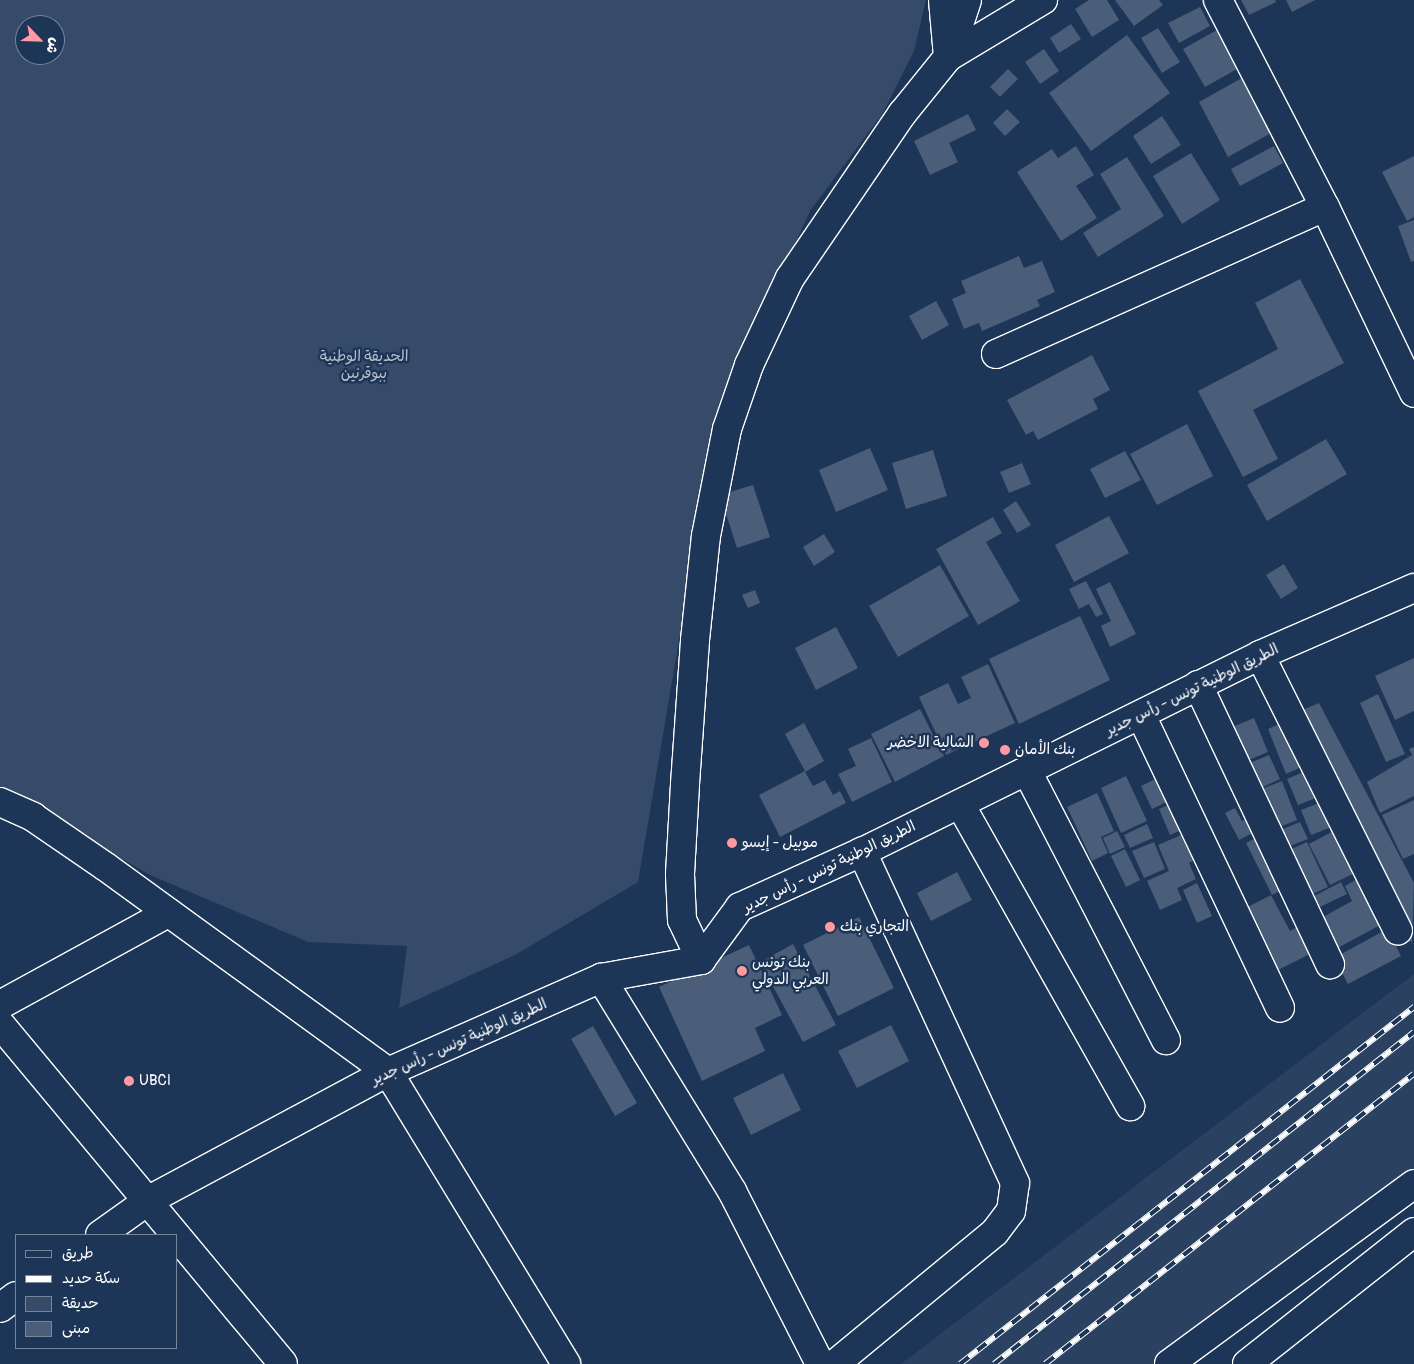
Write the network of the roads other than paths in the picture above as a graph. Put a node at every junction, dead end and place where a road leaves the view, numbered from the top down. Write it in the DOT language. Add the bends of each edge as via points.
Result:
graph roads {
  1 [pos="943,0"];
  2 [pos="967,0"];
  3 [pos="1043,0"];
  4 [pos="1218,0"];
  5 [pos="948,57"];
  6 [pos="1326,207"];
  7 [pos="996,354"];
  8 [pos="1414,393"];
  9 [pos="1414,588"];
  10 [pos="1260,656"];
  11 [pos="1198,685"];
  12 [pos="1141,715"];
  13 [pos="1027,771"];
  14 [pos="0,802"];
  15 [pos="960,804"];
  16 [pos="862,852"];
  17 [pos="168,913"];
  18 [pos="1398,930"];
  19 [pos="701,960"];
  20 [pos="1330,964"];
  21 [pos="600,978"];
  22 [pos="0,1005"];
  23 [pos="1280,1008"];
  24 [pos="0,1024"];
  25 [pos="1166,1040"];
  26 [pos="388,1072"];
  27 [pos="1130,1106"];
  28 [pos="1414,1184"];
  29 [pos="149,1200"];
  30 [pos="1414,1232"];
  31 [pos="101,1234"];
  32 [pos="177,1234"];
  33 [pos="178,1235"];
  34 [pos="15,1297"];
  35 [pos="0,1308"];
  36 [pos="283,1364"];
  37 [pos="566,1364"];
  38 [pos="820,1364"];
  39 [pos="835,1364"];
  40 [pos="1169,1364"];
  41 [pos="1247,1364"];
  1 -- 5 [label="main road"];
  2 -- 5 [label="main road"];
  3 -- 5 [label="main road"];
  4 -- 6 [label="main road"];
  5 -- 19 [label="main road" via="902,114 790,278 749,365 727,429 706,536 695,640 682,847 682,920"];
  6 -- 7 [label="main road"];
  6 -- 8 [label="main road"];
  9 -- 10 [label="main road, الطريق الوطنية تونس - رأس جدير"];
  10 -- 11 [label="main road, الطريق الوطنية تونس - رأس جدير"];
  10 -- 18 [label="main road"];
  11 -- 12 [label="main road, الطريق الوطنية تونس - رأس جدير"];
  11 -- 20 [label="main road"];
  12 -- 13 [label="main road, الطريق الوطنية تونس - رأس جدير"];
  12 -- 23 [label="main road"];
  13 -- 15 [label="main road, الطريق الوطنية تونس - رأس جدير"];
  13 -- 25 [label="main road"];
  14 -- 17 [label="main road" via="34,817"];
  15 -- 16 [label="main road, الطريق الوطنية تونس - رأس جدير"];
  15 -- 27 [label="main road"];
  16 -- 19 [label="main road, الطريق الوطنية تونس - رأس جدير" via="740,907"];
  16 -- 39 [label="main road" via="1015,1184 1011,1211 995,1232"];
  17 -- 22 [label="main road"];
  17 -- 26 [label="main road"];
  19 -- 21 [label="main road, الطريق الوطنية تونس - رأس جدير"];
  21 -- 26 [label="main road, الطريق الوطنية تونس - رأس جدير"];
  21 -- 38 [label="main road" via="732,1191"];
  24 -- 29 [label="main road"];
  26 -- 29 [label="main road, الطريق الوطنية تونس - رأس جدير"];
  26 -- 37 [label="main road"];
  28 -- 40 [label="main road"];
  29 -- 31 [label="main road, الطريق الوطنية تونس - رأس جدير"];
  29 -- 32 [label="main road"];
  30 -- 41 [label="main road"];
  33 -- 36 [label="main road"];
  34 -- 35 [label="main road"];
}
